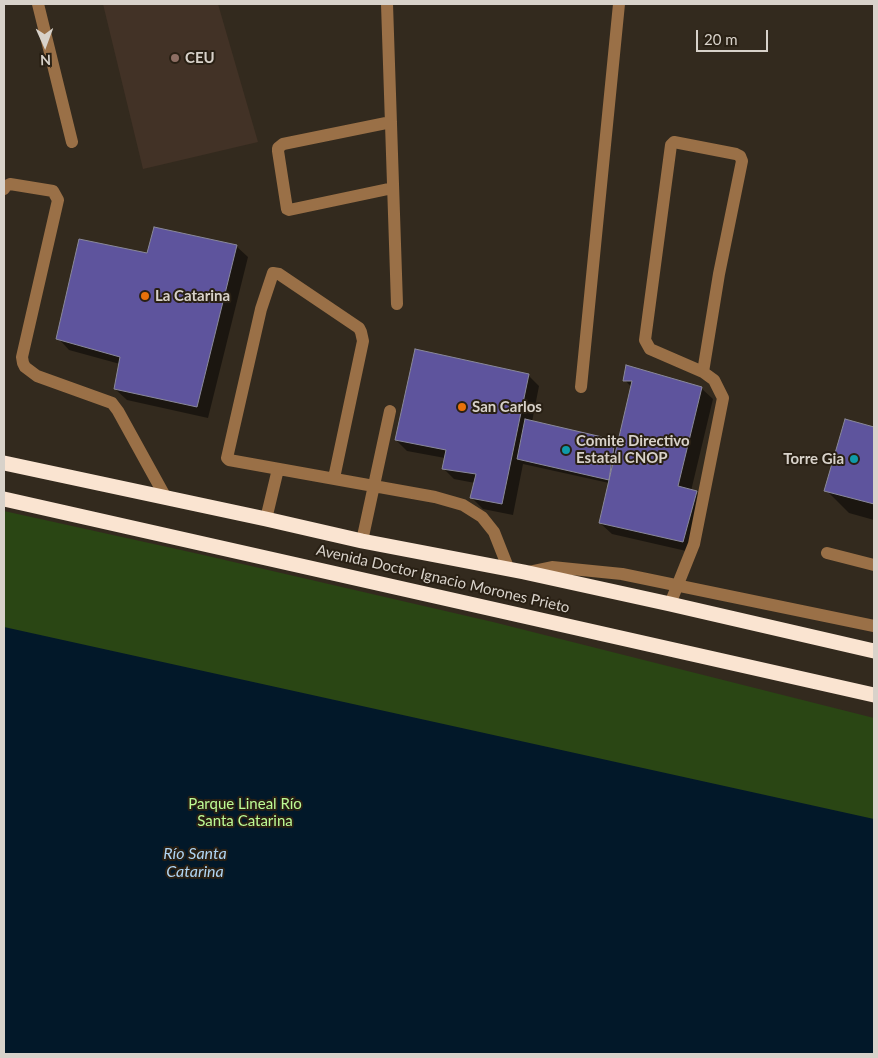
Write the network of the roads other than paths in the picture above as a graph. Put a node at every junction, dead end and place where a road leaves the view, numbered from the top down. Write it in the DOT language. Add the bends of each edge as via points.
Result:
graph roads {
  1 [pos="38,4"];
  2 [pos="387,4"];
  3 [pos="619,4"];
  4 [pos="391,122"];
  5 [pos="72,142"];
  6 [pos="393,188"];
  7 [pos="4,189"];
  8 [pos="397,304"];
  9 [pos="703,372"];
  10 [pos="580,387"];
  11 [pos="390,412"];
  12 [pos="4,463"];
  13 [pos="278,469"];
  14 [pos="334,478"];
  15 [pos="374,487"];
  16 [pos="166,498"];
  17 [pos="4,499"];
  18 [pos="266,519"];
  19 [pos="362,542"];
  20 [pos="827,553"];
  21 [pos="874,565"];
  22 [pos="517,571"];
  23 [pos="678,585"];
  24 [pos="670,604"];
  25 [pos="874,626"];
  26 [pos="874,651"];
  27 [pos="874,695"];
  1 -- 5 [label="street"];
  2 -- 4 [label="street"];
  3 -- 10 [label="street"];
  4 -- 6 [label="street"];
  4 -- 6 [label="street" via="283,144 278,152 289,210"];
  6 -- 8 [label="street"];
  7 -- 16 [label="street" via="10,184 53,191 58,200 23,364 37,376 112,404"];
  9 -- 9 [label="street" via="650,349 645,340 671,145 675,142 736,154 742,161"];
  9 -- 23 [label="street" via="714,380 723,398 694,544"];
  11 -- 15 [label="street"];
  12 -- 16 [label="highway, Avenida Doctor Ignacio Morones Prieto"];
  13 -- 14 [label="street"];
  13 -- 14 [label="street" via="229,460 227,456 261,309 273,273 361,332 363,341"];
  13 -- 18 [label="street"];
  14 -- 15 [label="street"];
  15 -- 19 [label="street"];
  15 -- 22 [label="street" via="463,505 482,517"];
  16 -- 18 [label="highway, Avenida Doctor Ignacio Morones Prieto"];
  17 -- 27 [label="highway, Avenida Doctor Ignacio Morones Prieto"];
  18 -- 19 [label="highway, Avenida Doctor Ignacio Morones Prieto"];
  19 -- 22 [label="highway, Avenida Doctor Ignacio Morones Prieto"];
  20 -- 21 [label="street"];
  22 -- 23 [label="street, Avenida Doctor Ignacio Morones Prieto" via="552,568 593,570"];
  22 -- 24 [label="highway, Avenida Doctor Ignacio Morones Prieto"];
  23 -- 24 [label="street"];
  23 -- 25 [label="street, Avenida Doctor Ignacio Morones Prieto"];
  24 -- 26 [label="highway, Avenida Doctor Ignacio Morones Prieto"];
}
